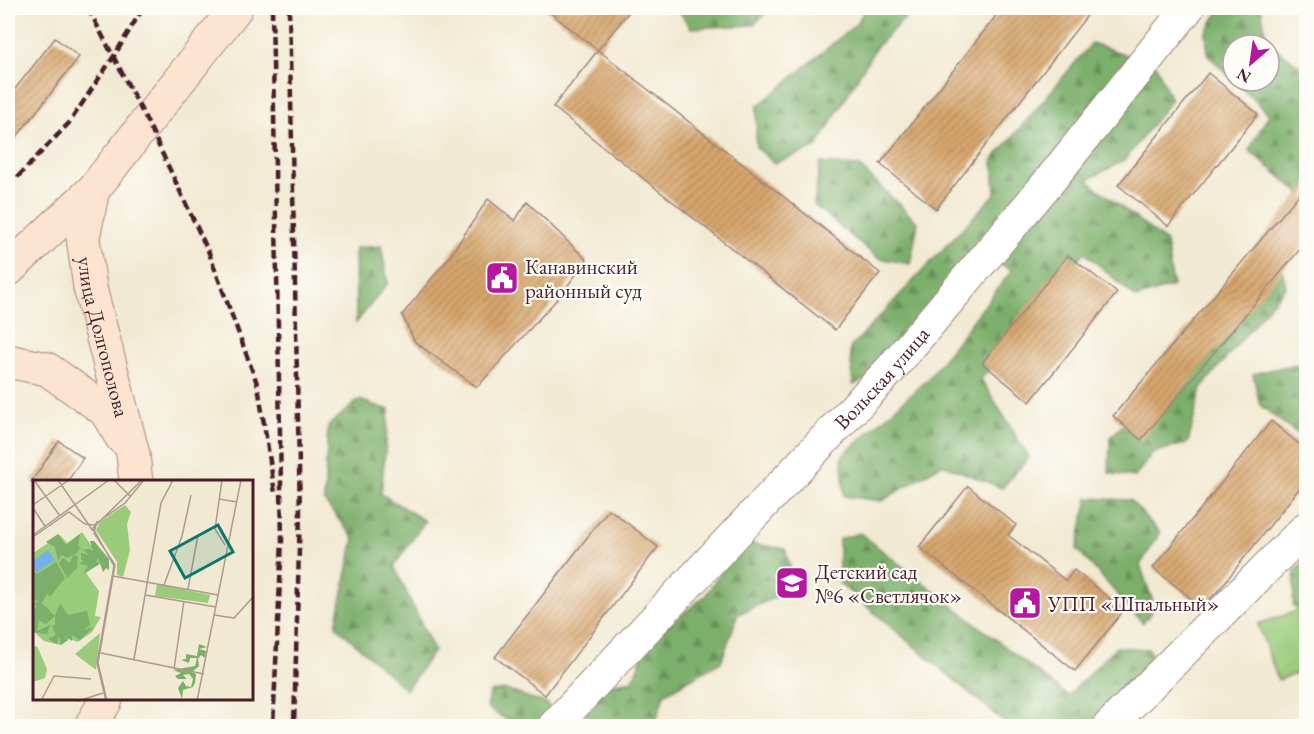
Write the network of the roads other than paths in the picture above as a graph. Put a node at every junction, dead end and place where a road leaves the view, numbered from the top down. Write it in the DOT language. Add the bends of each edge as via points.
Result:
graph roads {
  1 [pos="236,8"];
  2 [pos="1188,8"];
  3 [pos="93,190"];
  4 [pos="8,270"];
  5 [pos="8,361"];
  6 [pos="135,468"];
  7 [pos="1306,528"];
  8 [pos="105,701"];
  9 [pos="91,726"];
  10 [pos="554,726"];
  11 [pos="1109,726"];
  1 -- 3 [label="street"];
  2 -- 10 [label="street, Вольская улица" via="890,370"];
  3 -- 4 [label="street"];
  3 -- 6 [label="street, улица Долгополова" via="83,238 90,288"];
  5 -- 6 [label="street" via="46,369 105,410"];
  7 -- 11 [label="street"];
  8 -- 9 [label="street"];
}
